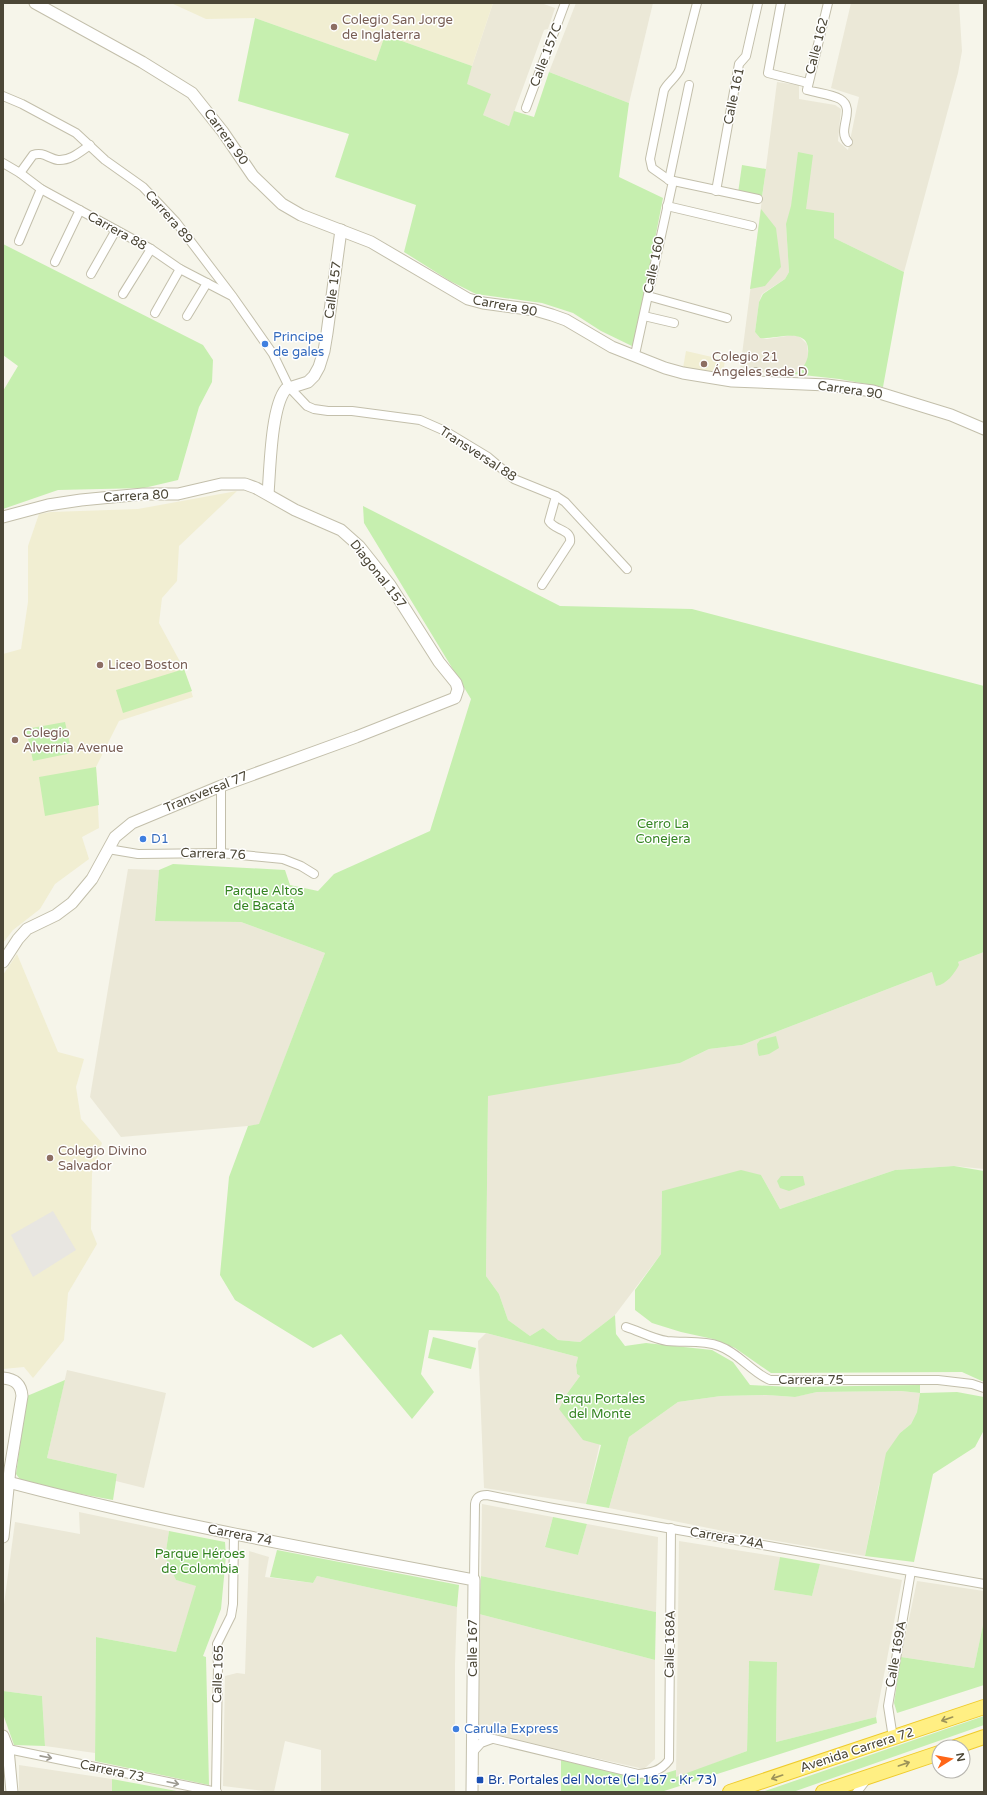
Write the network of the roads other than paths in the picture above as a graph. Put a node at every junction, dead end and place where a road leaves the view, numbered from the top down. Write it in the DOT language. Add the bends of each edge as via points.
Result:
graph roads {
  1 [pos="36,3"];
  2 [pos="565,3"];
  3 [pos="697,3"];
  4 [pos="758,3"];
  5 [pos="781,3"];
  6 [pos="828,3"];
  7 [pos="689,85"];
  8 [pos="807,86"];
  9 [pos="3,96"];
  10 [pos="526,108"];
  11 [pos="848,142"];
  12 [pos="90,145"];
  13 [pos="3,163"];
  14 [pos="20,173"];
  15 [pos="671,181"];
  16 [pos="41,189"];
  17 [pos="716,191"];
  18 [pos="758,199"];
  19 [pos="667,206"];
  20 [pos="80,210"];
  21 [pos="752,226"];
  22 [pos="116,230"];
  23 [pos="341,230"];
  24 [pos="19,241"];
  25 [pos="151,249"];
  26 [pos="55,262"];
  27 [pos="180,269"];
  28 [pos="91,274"];
  29 [pos="207,283"];
  30 [pos="124,294"];
  31 [pos="648,296"];
  32 [pos="233,297"];
  33 [pos="155,313"];
  34 [pos="187,316"];
  35 [pos="644,316"];
  36 [pos="728,318"];
  37 [pos="674,323"];
  38 [pos="636,350"];
  39 [pos="288,387"];
  40 [pos="984,429"];
  41 [pos="268,494"];
  42 [pos="556,496"];
  43 [pos="3,517"];
  44 [pos="627,569"];
  45 [pos="542,585"];
  46 [pos="458,689"];
  47 [pos="221,786"];
  48 [pos="108,850"];
  49 [pos="221,853"];
  50 [pos="314,874"];
  51 [pos="3,962"];
  52 [pos="626,1327"];
  53 [pos="3,1378"];
  54 [pos="984,1388"];
  55 [pos="7,1468"];
  56 [pos="8,1482"];
  57 [pos="475,1504"];
  58 [pos="671,1528"];
  59 [pos="234,1535"];
  60 [pos="3,1537"];
  61 [pos="911,1571"];
  62 [pos="474,1580"];
  63 [pos="984,1584"];
  64 [pos="984,1707"];
  65 [pos="473,1734"];
  66 [pos="3,1737"];
  67 [pos="984,1737"];
  68 [pos="893,1738"];
  69 [pos="493,1739"];
  70 [pos="971,1741"];
  71 [pos="8,1749"];
  72 [pos="473,1752"];
  73 [pos="931,1755"];
  74 [pos="869,1776"];
  75 [pos="12,1792"];
  76 [pos="216,1792"];
  77 [pos="472,1792"];
  78 [pos="730,1792"];
  79 [pos="823,1792"];
  80 [pos="856,1792"];
  1 -- 23 [label="street, Carrera 90" via="185,88 204,106 253,176 274,198 291,210"];
  2 -- 10 [label="street, Calle 157C"];
  3 -- 15 [label="street" via="680,69 664,90 650,159 652,168"];
  4 -- 17 [label="street, Calle 161" via="746,56 739,64"];
  5 -- 8 [label="street" via="768,73"];
  6 -- 8 [label="street, Calle 162"];
  7 -- 15 [label="street, Calle 160"];
  8 -- 11 [label="street" via="839,98 844,103 848,112 844,137"];
  9 -- 12 [label="street, Carrera 89" via="76,133"];
  12 -- 14 [label="street" via="63,160 41,154 33,155"];
  12 -- 32 [label="street, Carrera 89" via="105,160 143,188 176,222"];
  13 -- 14 [label="street, Carrera 88"];
  14 -- 16 [label="street, Carrera 88"];
  15 -- 17 [label="street"];
  15 -- 19 [label="street, Calle 160"];
  16 -- 20 [label="street, Carrera 88"];
  16 -- 24 [label="street"];
  17 -- 18 [label="street"];
  19 -- 21 [label="street"];
  19 -- 31 [label="street, Calle 160"];
  20 -- 22 [label="street, Carrera 88"];
  20 -- 26 [label="street"];
  22 -- 25 [label="street, Carrera 88"];
  22 -- 28 [label="street"];
  23 -- 39 [label="street, Calle 157" via="324,351 314,376 308,382"];
  23 -- 40 [label="street, Carrera 90" via="371,242 468,299 535,310 559,318 612,347 665,368 732,382 756,377 872,391 951,415"];
  25 -- 27 [label="street, Carrera 88"];
  25 -- 30 [label="street"];
  27 -- 29 [label="street, Carrera 88"];
  27 -- 33 [label="street"];
  29 -- 32 [label="street, Carrera 88"];
  29 -- 34 [label="street"];
  31 -- 35 [label="street, Calle 160"];
  31 -- 36 [label="street"];
  32 -- 39 [label="street, Carrera 89" via="273,354"];
  35 -- 37 [label="street"];
  35 -- 38 [label="street, Calle 160"];
  39 -- 41 [label="street" via="283,392 277,411"];
  39 -- 42 [label="street, Transversal 88" via="307,406 314,409 420,420 488,457 514,479"];
  41 -- 43 [label="street, Carrera 80" via="245,484 221,484 178,494 143,494 81,500 48,505"];
  41 -- 46 [label="street, Diagonal 157" via="295,510 341,530 359,546 390,585"];
  42 -- 44 [label="street, Transversal 88" via="565,502"];
  42 -- 45 [label="street" via="549,521 568,534 570,542"];
  46 -- 47 [label="street, Transversal 77" via="455,698"];
  47 -- 48 [label="street, Transversal 77" via="132,823 115,837"];
  47 -- 49 [label="street"];
  48 -- 49 [label="street, Carrera 76" via="138,854"];
  48 -- 51 [label="street, Transversal 77" via="92,878 72,903 56,915 27,929"];
  49 -- 50 [label="street, Carrera 76" via="283,859"];
  52 -- 54 [label="street, Carrera 75" via="666,1340 719,1346 770,1380 938,1380 965,1382"];
  53 -- 55 [label="street" via="16,1381 22,1390"];
  55 -- 56 [label="street"];
  56 -- 59 [label="street, Carrera 74"];
  56 -- 60 [label="street"];
  57 -- 58 [label="street, Carrera 74A" via="476,1499 487,1495"];
  57 -- 62 [label="street, Calle 167"];
  58 -- 61 [label="street, Carrera 74A"];
  58 -- 69 [label="street, Calle 168A" via="669,1760 664,1766 650,1773 638,1774"];
  59 -- 62 [label="street, Carrera 74"];
  59 -- 76 [label="street, Calle 165" via="232,1610 216,1652"];
  61 -- 63 [label="street, Carrera 74A"];
  61 -- 68 [label="street, Calle 169A" via="888,1706"];
  62 -- 65 [label="street, Calle 167"];
  64 -- 68 [label="highway, Avenida Carrera 72, one-way"];
  65 -- 69 [label="street"];
  65 -- 72 [label="street, Calle 167"];
  66 -- 71 [label="street"];
  67 -- 70 [label="highway"];
  68 -- 78 [label="highway, Avenida Carrera 72, one-way"];
  69 -- 72 [label="street" via="481,1743"];
  71 -- 75 [label="street"];
  71 -- 76 [label="street, Carrera 73, one-way"];
  72 -- 77 [label="street, Calle 167"];
  74 -- 73 [label="highway, one-way"];
  74 -- 79 [label="highway"];
  74 -- 80 [label="street"];
}
